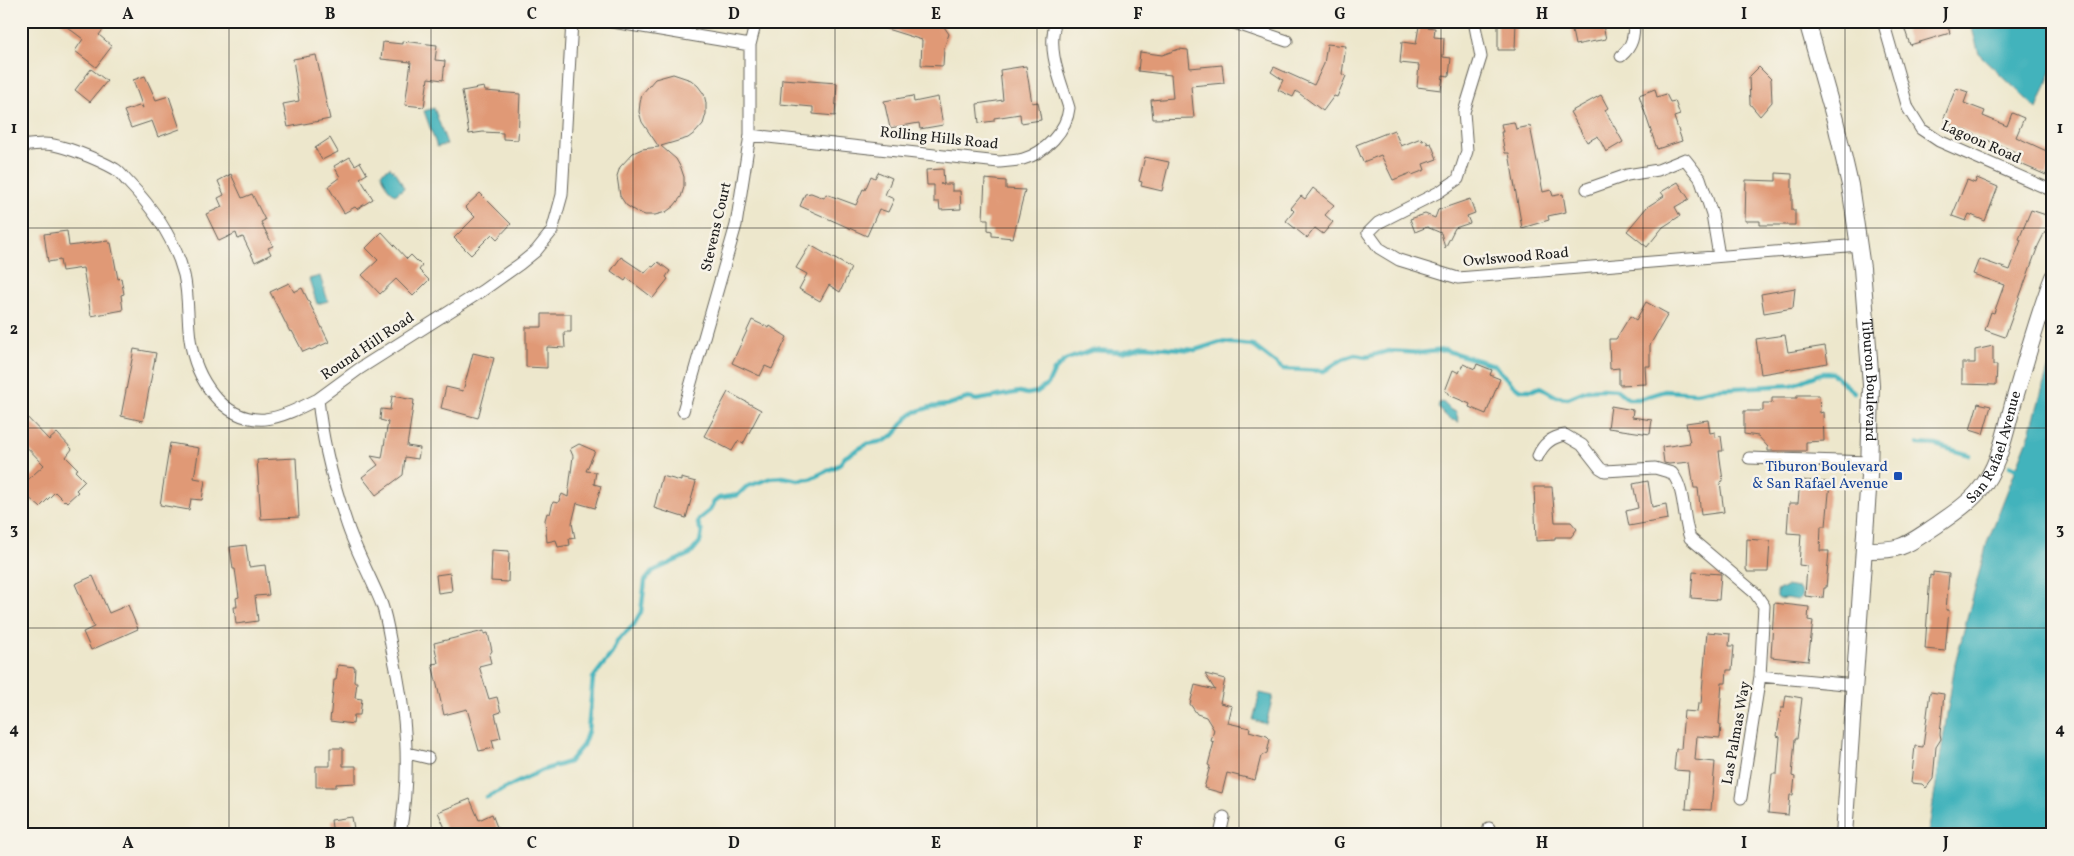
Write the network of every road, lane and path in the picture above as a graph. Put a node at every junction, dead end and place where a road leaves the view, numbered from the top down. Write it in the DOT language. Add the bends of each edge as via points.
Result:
graph roads {
  1 [pos="572,21"];
  2 [pos="607,21"];
  3 [pos="756,21"];
  4 [pos="1056,21"];
  5 [pos="1229,21"];
  6 [pos="1474,21"];
  7 [pos="1634,21"];
  8 [pos="1807,21"];
  9 [pos="1883,21"];
  10 [pos="1288,41"];
  11 [pos="750,45"];
  12 [pos="1621,56"];
  13 [pos="750,135"];
  14 [pos="21,146"];
  15 [pos="1587,189"];
  16 [pos="2053,191"];
  17 [pos="1859,245"];
  18 [pos="1719,256"];
  19 [pos="2053,277"];
  20 [pos="318,399"];
  21 [pos="683,411"];
  22 [pos="1538,456"];
  23 [pos="1749,458"];
  24 [pos="1870,462"];
  25 [pos="1864,550"];
  26 [pos="1760,676"];
  27 [pos="1855,685"];
  28 [pos="407,753"];
  29 [pos="428,758"];
  30 [pos="1741,798"];
  31 [pos="1224,817"];
  32 [pos="400,835"];
  33 [pos="1220,835"];
  34 [pos="1844,835"];
  1 -- 20 [label="street, Round Hill Road" via="562,195 552,231 520,264"];
  2 -- 11 [label="street"];
  3 -- 11 [label="street, Stevens Court"];
  4 -- 13 [label="street, Rolling Hills Road" via="1053,52 1069,108 1068,117 1045,147 1023,159 999,162"];
  5 -- 10 [label="street"];
  6 -- 18 [label="street, Owlswood Road" via="1481,57 1464,112 1467,151 1458,179 1440,192 1378,223 1368,233 1379,248 1399,260 1458,278"];
  7 -- 12 [label="street" via="1630,48"];
  8 -- 17 [label="main road, Tiburon Boulevard" via="1843,153"];
  9 -- 16 [label="street, Lagoon Road" via="1908,108 1921,129 1939,141"];
  11 -- 13 [label="street, Stevens Court"];
  13 -- 21 [label="street, Stevens Court" via="736,225"];
  14 -- 20 [label="street" via="46,144 81,153 116,170 144,198 166,232 184,274 192,353 216,398 237,415 266,419 297,410"];
  15 -- 18 [label="street" via="1627,175 1658,170 1685,159 1700,178 1712,214"];
  17 -- 18 [label="street, Owlswood Road"];
  17 -- 24 [label="main road, Tiburon Boulevard" via="1871,385"];
  19 -- 25 [label="main road, San Rafael Avenue" via="2000,451 1984,484 1958,510 1904,547"];
  20 -- 28 [label="street, Round Hill Road" via="324,442 346,522 382,607 397,672"];
  22 -- 26 [label="street" via="1548,441 1565,435 1582,445 1605,471 1655,468 1672,472 1680,486 1690,538 1756,593 1764,606"];
  23 -- 24 [label="street"];
  24 -- 25 [label="main road, Tiburon Boulevard"];
  25 -- 27 [label="main road, Tiburon Boulevard"];
  26 -- 27 [label="street, Las Palmas Way"];
  26 -- 30 [label="street, Las Palmas Way"];
  27 -- 34 [label="main road, Tiburon Boulevard"];
  28 -- 29 [label="street"];
  28 -- 32 [label="street, Round Hill Road" via="406,798"];
  31 -- 33 [label="street"];
}
